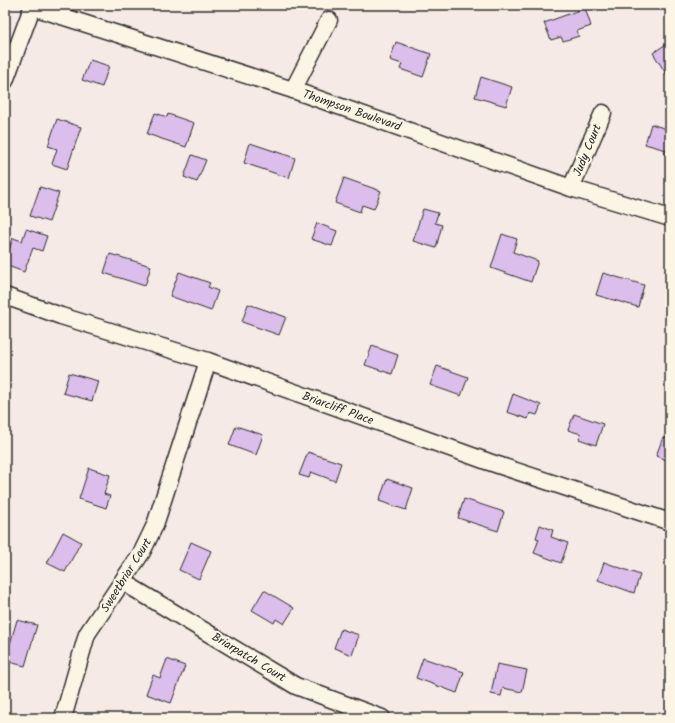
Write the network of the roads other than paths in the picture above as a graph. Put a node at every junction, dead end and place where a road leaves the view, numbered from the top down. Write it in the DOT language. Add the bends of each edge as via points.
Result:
graph roads {
  1 [pos="33,6"];
  2 [pos="329,20"];
  3 [pos="5,81"];
  4 [pos="293,90"];
  5 [pos="603,113"];
  6 [pos="571,188"];
  7 [pos="670,218"];
  8 [pos="5,296"];
  9 [pos="208,361"];
  10 [pos="670,522"];
  11 [pos="124,579"];
  12 [pos="63,718"];
  13 [pos="382,718"];
  1 -- 3 [label="street"];
  1 -- 4 [label="street, Thompson Boulevard"];
  2 -- 4 [label="street"];
  4 -- 6 [label="street, Thompson Boulevard"];
  5 -- 6 [label="street, Judy Court"];
  6 -- 7 [label="street, Thompson Boulevard"];
  8 -- 9 [label="street, Briarcliff Place"];
  9 -- 10 [label="street, Briarcliff Place" via="489,462"];
  9 -- 11 [label="street, Sweetbriar Court" via="155,525 142,552"];
  11 -- 12 [label="street, Sweetbriar Court" via="88,634"];
  11 -- 13 [label="street, Briarpatch Court" via="133,588 296,686"];
}
